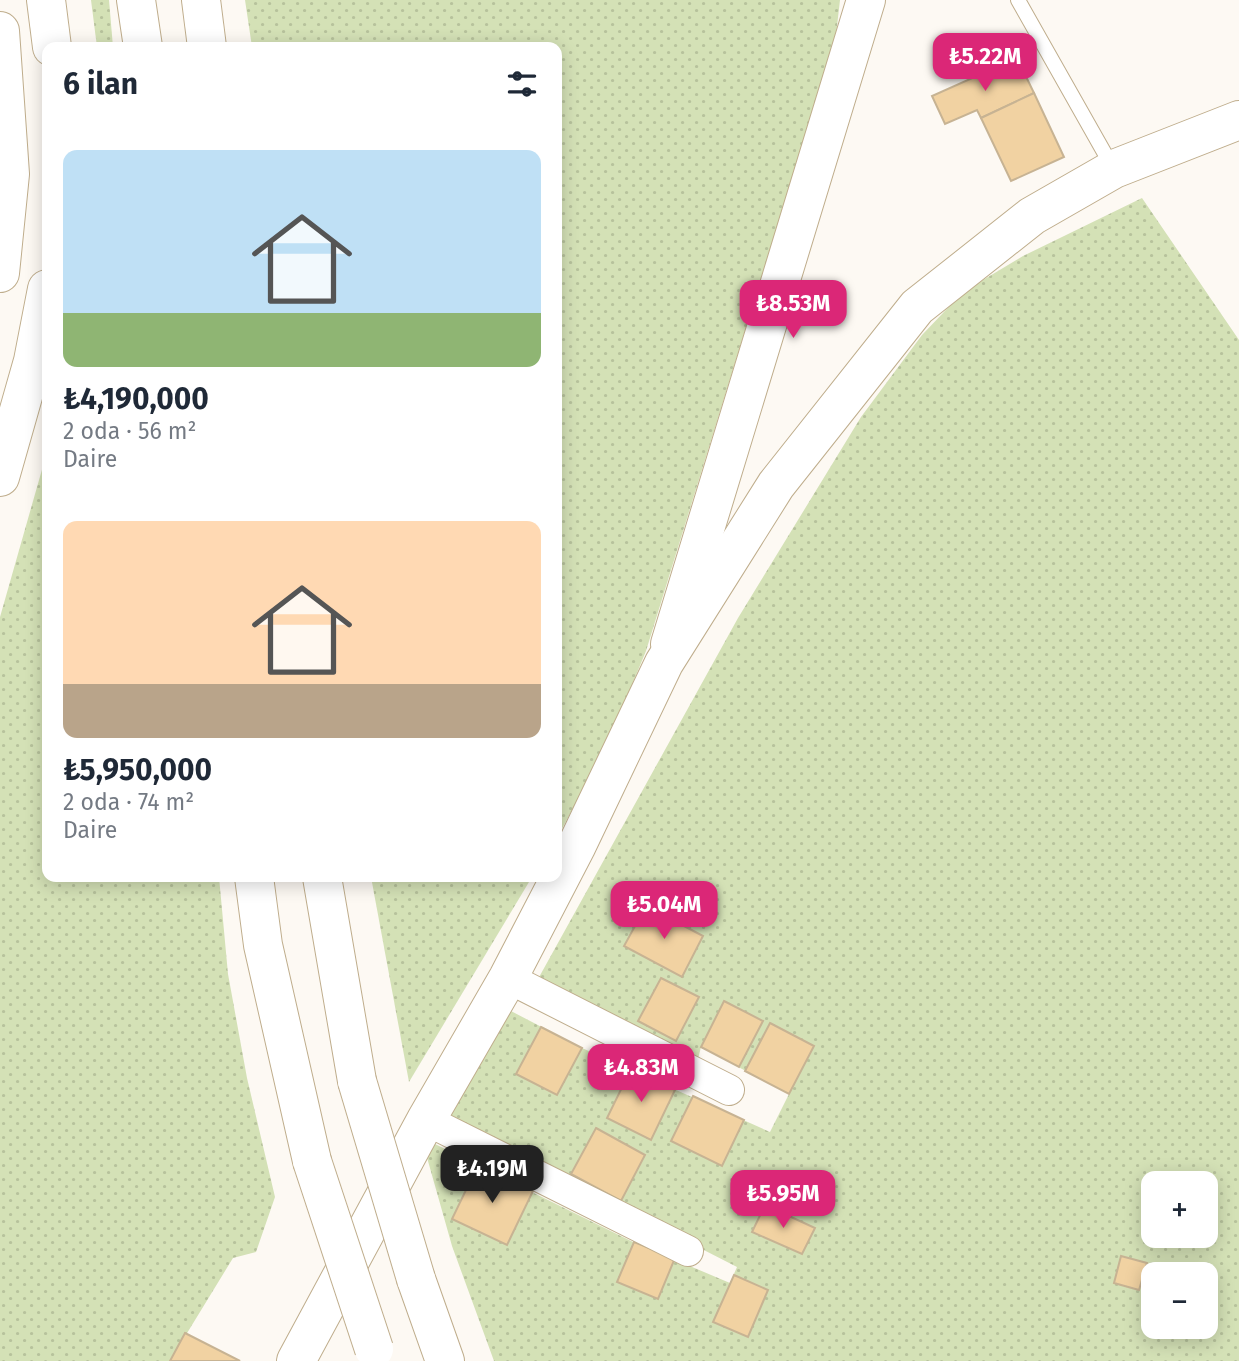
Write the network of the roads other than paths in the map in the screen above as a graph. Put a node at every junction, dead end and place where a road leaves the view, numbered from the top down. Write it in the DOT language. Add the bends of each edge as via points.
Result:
graph roads {
  1 [pos="46,0"];
  2 [pos="136,0"];
  3 [pos="201,0"];
  4 [pos="866,0"];
  5 [pos="1018,0"];
  6 [pos="0,31"];
  7 [pos="51,42"];
  8 [pos="142,42"];
  9 [pos="206,42"];
  10 [pos="1239,120"];
  11 [pos="1114,169"];
  12 [pos="0,273"];
  13 [pos="42,315"];
  14 [pos="0,477"];
  15 [pos="664,663"];
  16 [pos="562,874"];
  17 [pos="255,882"];
  18 [pos="323,882"];
  19 [pos="558,882"];
  20 [pos="508,978"];
  21 [pos="729,1090"];
  22 [pos="426,1120"];
  23 [pos="688,1251"];
  24 [pos="377,1355"];
  25 [pos="296,1361"];
  26 [pos="445,1361"];
  1 -- 7 [label="main road"];
  2 -- 8 [label="main road"];
  3 -- 9 [label="main road"];
  4 -- 15 [label="main road"];
  5 -- 11 [label="lane"];
  6 -- 12 [label="main road" via="10,174"];
  10 -- 11 [label="main road"];
  11 -- 15 [label="main road" via="1032,216 916,307 776,485"];
  13 -- 14 [label="main road"];
  15 -- 16 [label="main road"];
  17 -- 24 [label="main road, bridge" via="263,945 313,1161"];
  18 -- 26 [label="main road, bridge" via="357,1081"];
  19 -- 20 [label="main road"];
  20 -- 21 [label="street"];
  20 -- 22 [label="main road"];
  22 -- 23 [label="street"];
  22 -- 25 [label="main road"];
}
